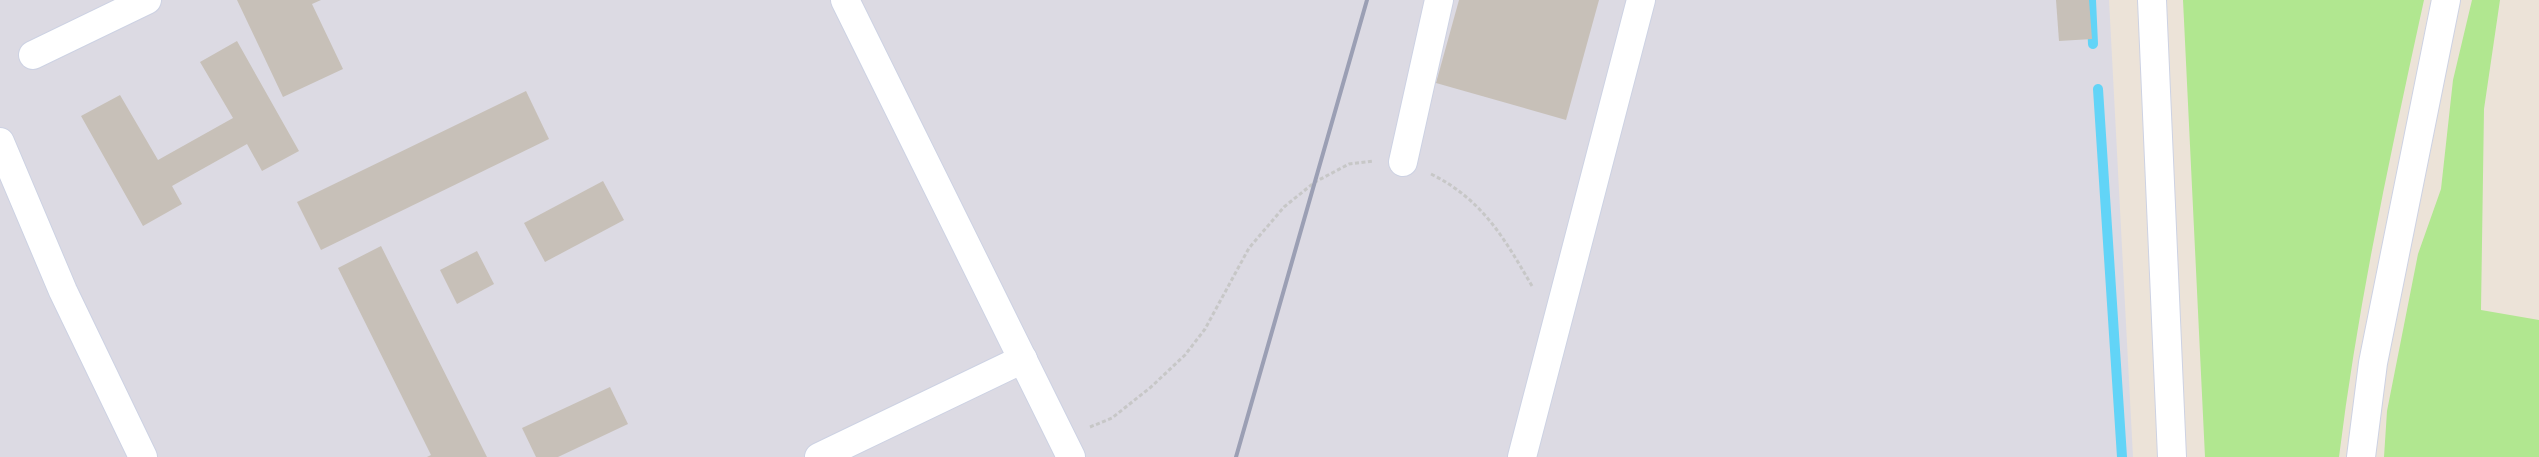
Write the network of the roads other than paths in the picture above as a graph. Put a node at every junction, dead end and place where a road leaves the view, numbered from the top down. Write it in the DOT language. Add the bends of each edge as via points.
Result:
graph roads {
  1 [pos="146,0"];
  2 [pos="845,0"];
  3 [pos="1440,0"];
  4 [pos="1641,0"];
  5 [pos="2152,0"];
  6 [pos="2446,0"];
  7 [pos="34,55"];
  8 [pos="0,142"];
  9 [pos="1403,162"];
  10 [pos="1023,359"];
  11 [pos="1066,447"];
  12 [pos="142,457"];
  13 [pos="819,457"];
  14 [pos="1522,457"];
  15 [pos="2172,457"];
  16 [pos="2361,457"];
  1 -- 7 [label="street"];
  2 -- 10 [label="street"];
  3 -- 9 [label="street"];
  4 -- 14 [label="street"];
  5 -- 15 [label="street"];
  6 -- 16 [label="street" via="2373,363"];
  8 -- 12 [label="street" via="60,283"];
  10 -- 11 [label="street"];
  10 -- 13 [label="street"];
}
